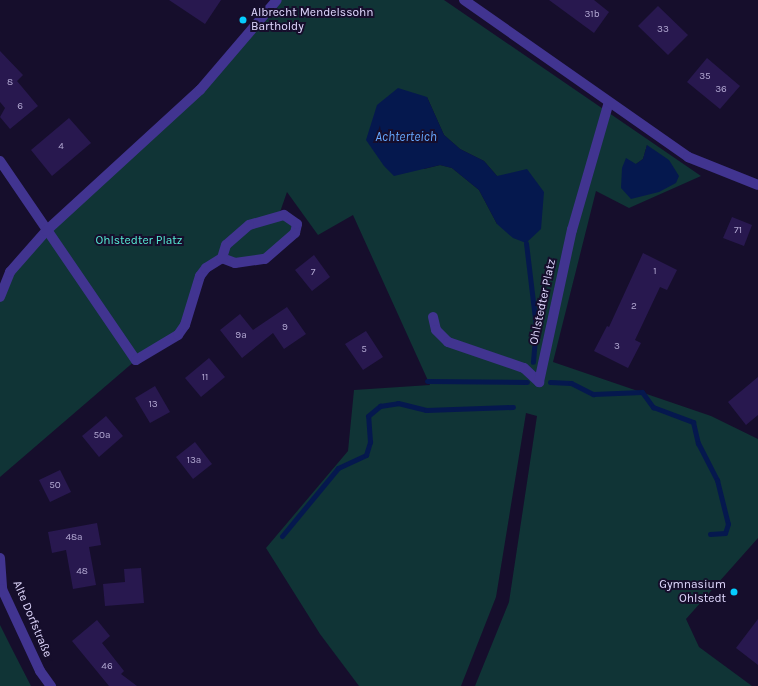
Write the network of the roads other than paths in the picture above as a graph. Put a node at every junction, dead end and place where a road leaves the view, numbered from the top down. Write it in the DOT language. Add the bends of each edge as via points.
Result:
graph roads {
  1 [pos="277,0"];
  2 [pos="464,0"];
  3 [pos="608,102"];
  4 [pos="0,161"];
  5 [pos="758,185"];
  6 [pos="46,231"];
  7 [pos="222,258"];
  8 [pos="0,296"];
  9 [pos="433,317"];
  10 [pos="0,558"];
  11 [pos="1,590"];
  12 [pos="51,686"];
  1 -- 6 [label="street" via="200,90"];
  2 -- 3 [label="street"];
  3 -- 5 [label="street" via="688,157"];
  3 -- 9 [label="street, Ohlstedter Platz" via="572,230 539,382 524,368 448,342 436,330"];
  4 -- 6 [label="street"];
  6 -- 7 [label="street" via="136,360 178,335 185,325 200,276"];
  6 -- 8 [label="street" via="10,272"];
  7 -- 7 [label="street" via="235,263 265,259 296,233 297,224 284,215 249,225 226,245"];
  10 -- 11 [label="street, Alte Dorfstraße"];
  11 -- 12 [label="street, Alte Dorfstraße" via="40,670"];
}
